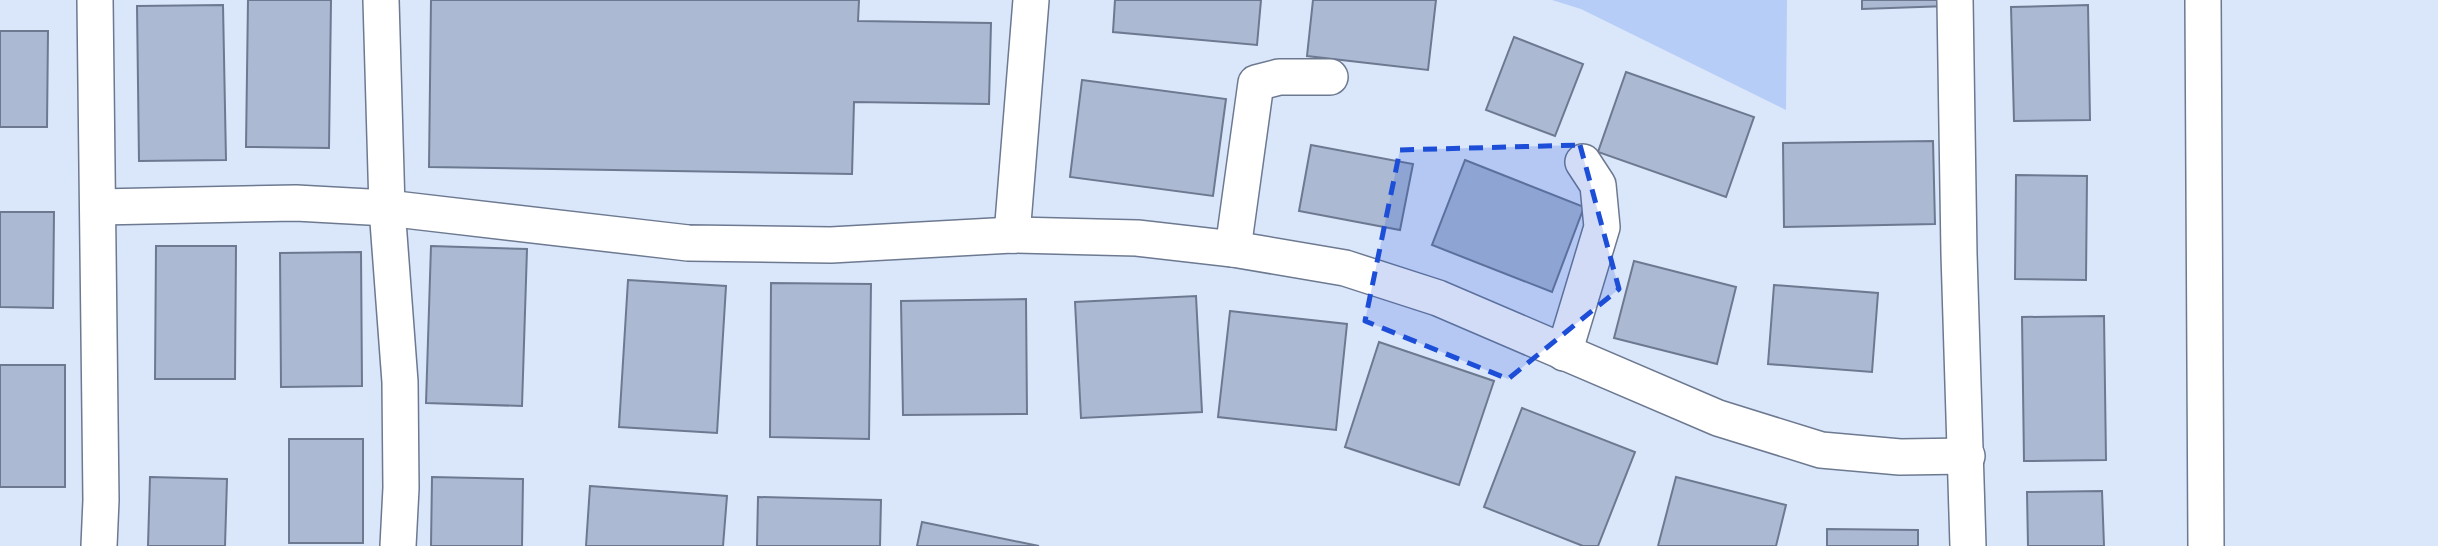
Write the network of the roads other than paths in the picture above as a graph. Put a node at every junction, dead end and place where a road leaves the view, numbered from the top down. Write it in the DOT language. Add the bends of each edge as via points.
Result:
graph roads {
  1 [pos="95,0"];
  2 [pos="382,0"];
  3 [pos="1031,0"];
  4 [pos="1955,0"];
  5 [pos="2203,0"];
  6 [pos="1330,77"];
  7 [pos="1583,162"];
  8 [pos="99,207"];
  9 [pos="387,208"];
  10 [pos="1012,235"];
  11 [pos="1233,248"];
  12 [pos="1564,354"];
  13 [pos="1967,456"];
  14 [pos="99,546"];
  15 [pos="398,546"];
  16 [pos="1968,546"];
  17 [pos="2206,546"];
  1 -- 8 [label="street"];
  2 -- 9 [label="street"];
  3 -- 10 [label="street"];
  4 -- 13 [label="street"];
  5 -- 17 [label="street"];
  6 -- 11 [label="street" via="1279,77 1256,83"];
  7 -- 12 [label="street" via="1598,185 1602,228"];
  8 -- 9 [label="street" via="296,203"];
  8 -- 14 [label="street"];
  9 -- 10 [label="street" via="688,243 831,245"];
  9 -- 15 [label="street" via="400,382"];
  10 -- 11 [label="street" via="1137,238"];
  11 -- 12 [label="street" via="1345,268 1438,298"];
  12 -- 13 [label="street" via="1718,418 1821,450 1899,457"];
  13 -- 16 [label="street"];
}
